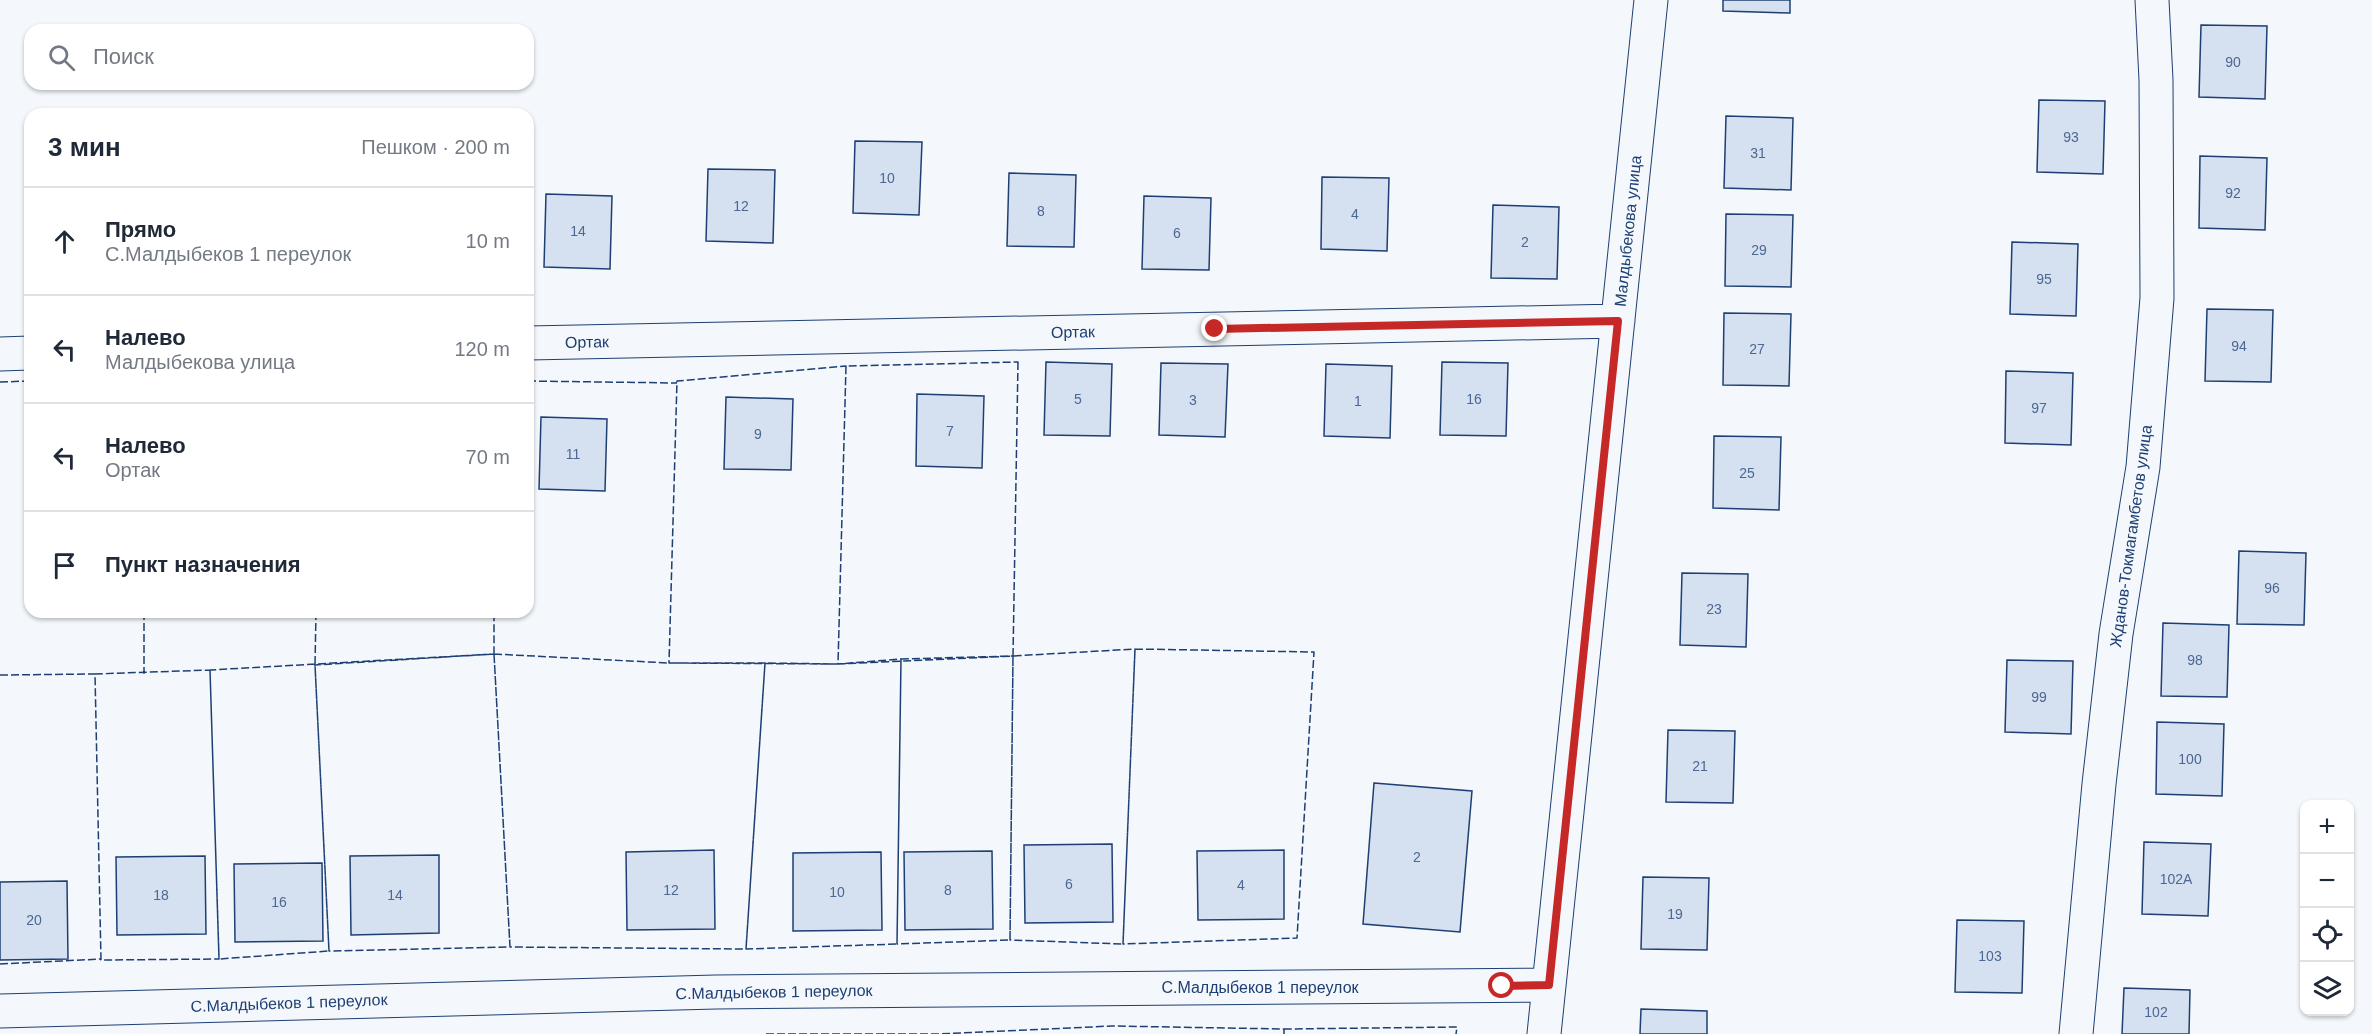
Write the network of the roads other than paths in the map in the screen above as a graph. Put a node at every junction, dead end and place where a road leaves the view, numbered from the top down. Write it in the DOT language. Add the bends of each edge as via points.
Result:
graph roads {
  1 [pos="1652,0"];
  2 [pos="2152,0"];
  3 [pos="1618,321"];
  4 [pos="534,343"];
  5 [pos="24,353"];
  6 [pos="0,354"];
  7 [pos="1549,985"];
  8 [pos="0,1011"];
  9 [pos="1544,1034"];
  10 [pos="2076,1034"];
  1 -- 3 [label="street, Малдыбекова улица"];
  2 -- 10 [label="street, Жданов-Токмагамбетов улица" via="2157,298 2143,467 2116,634"];
  3 -- 4 [label="street, Ортак"];
  3 -- 7 [label="street, Малдыбекова улица"];
  5 -- 6 [label="street"];
  7 -- 8 [label="street, С.Малдыбеков 1 переулок" via="716,992"];
  7 -- 9 [label="street, Малдыбекова улица"];
}
